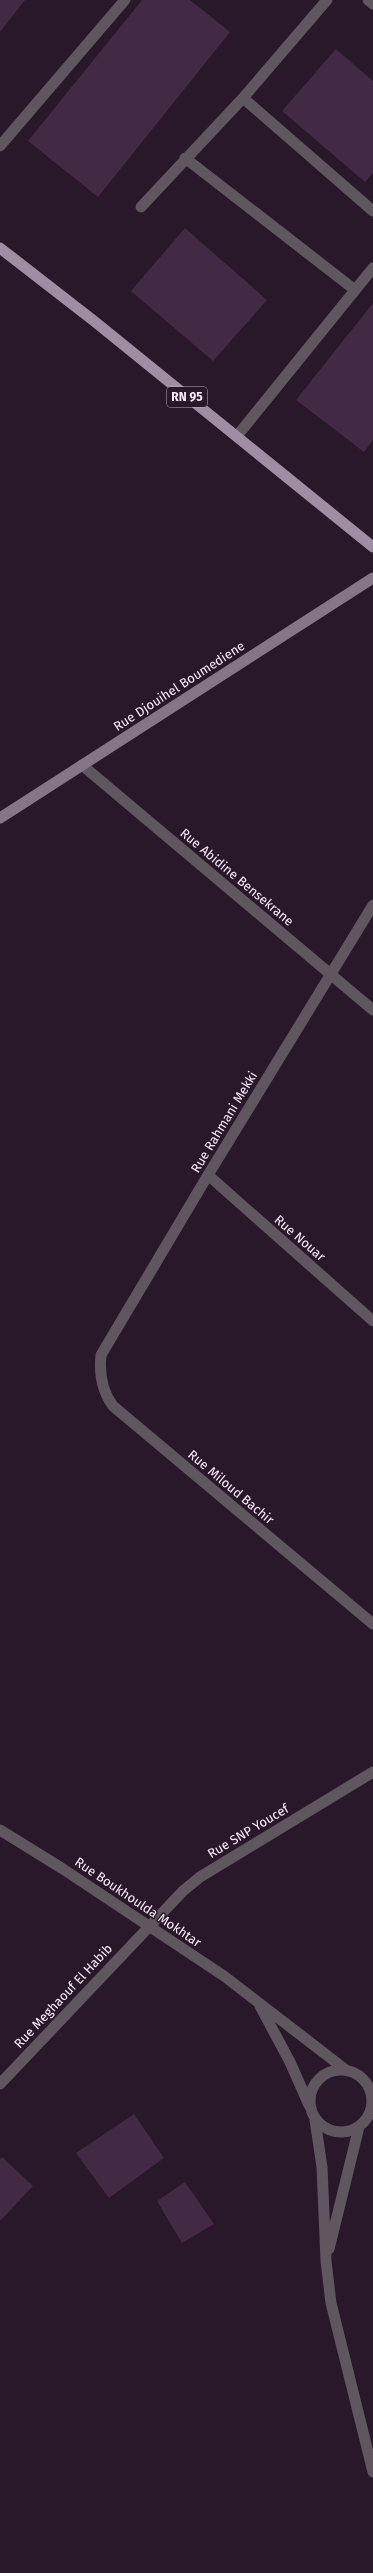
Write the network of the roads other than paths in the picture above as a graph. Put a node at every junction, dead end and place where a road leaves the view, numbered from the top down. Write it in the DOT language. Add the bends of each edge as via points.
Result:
graph roads {
  1 [pos="126,0"];
  2 [pos="327,0"];
  3 [pos="368,0"];
  4 [pos="373,4"];
  5 [pos="243,98"];
  6 [pos="0,146"];
  7 [pos="185,158"];
  8 [pos="140,207"];
  9 [pos="373,211"];
  10 [pos="0,248"];
  11 [pos="373,268"];
  12 [pos="355,290"];
  13 [pos="237,436"];
  14 [pos="373,547"];
  15 [pos="373,578"];
  16 [pos="82,765"];
  17 [pos="0,818"];
  18 [pos="373,905"];
  19 [pos="331,975"];
  20 [pos="373,1010"];
  21 [pos="208,1175"];
  22 [pos="373,1321"];
  23 [pos="101,1355"];
  24 [pos="373,1624"];
  25 [pos="373,1772"];
  26 [pos="0,1830"];
  27 [pos="147,1926"];
  28 [pos="258,2002"];
  29 [pos="350,2072"];
  30 [pos="373,2075"];
  31 [pos="0,2084"];
  32 [pos="309,2106"];
  33 [pos="370,2118"];
  34 [pos="315,2120"];
  35 [pos="358,2127"];
  36 [pos="326,2261"];
  37 [pos="373,2472"];
  1 -- 6 [label="street"];
  2 -- 5 [label="street"];
  3 -- 4 [label="street"];
  5 -- 7 [label="street"];
  5 -- 9 [label="street"];
  7 -- 8 [label="street"];
  7 -- 12 [label="street"];
  10 -- 13 [label="main road, RN 95"];
  11 -- 12 [label="street"];
  12 -- 13 [label="street"];
  13 -- 14 [label="main road, RN 95"];
  15 -- 16 [label="main road, Rue Djouihel Boumediene"];
  16 -- 17 [label="main road, Rue Djouihel Boumediene"];
  16 -- 19 [label="street, Rue Abidine Bensekrane"];
  18 -- 19 [label="street, Rue Rahmani Mekki"];
  19 -- 20 [label="street, Rue Abidine Bensekrane"];
  19 -- 21 [label="street, Rue Rahmani Mekki"];
  21 -- 22 [label="street, Rue Nouar"];
  21 -- 23 [label="street, Rue Rahmani Mekki"];
  23 -- 24 [label="street, Rue Miloud Bachir" via="103,1388 113,1406"];
  25 -- 27 [label="street, Rue SNP Youcef" via="200,1877"];
  26 -- 27 [label="street, Rue Boukhoulda Mokhtar"];
  27 -- 28 [label="street, Rue Boukhoulda Mokhtar" via="224,1976"];
  27 -- 31 [label="street, Rue Meghaouf El Habib"];
  28 -- 29 [label="street, Rue Boukhoulda Mokhtar"];
  28 -- 32 [label="street" via="290,2062"];
  29 -- 30 [label="street"];
  29 -- 32 [label="street" via="336,2070 318,2079 309,2096"];
  29 -- 33 [label="street" via="362,2078 371,2093"];
  32 -- 34 [label="street"];
  33 -- 35 [label="street"];
  34 -- 35 [label="street" via="328,2130 338,2133"];
  34 -- 36 [label="street" via="322,2167"];
  35 -- 36 [label="street"];
  36 -- 37 [label="street" via="331,2303"];
}
